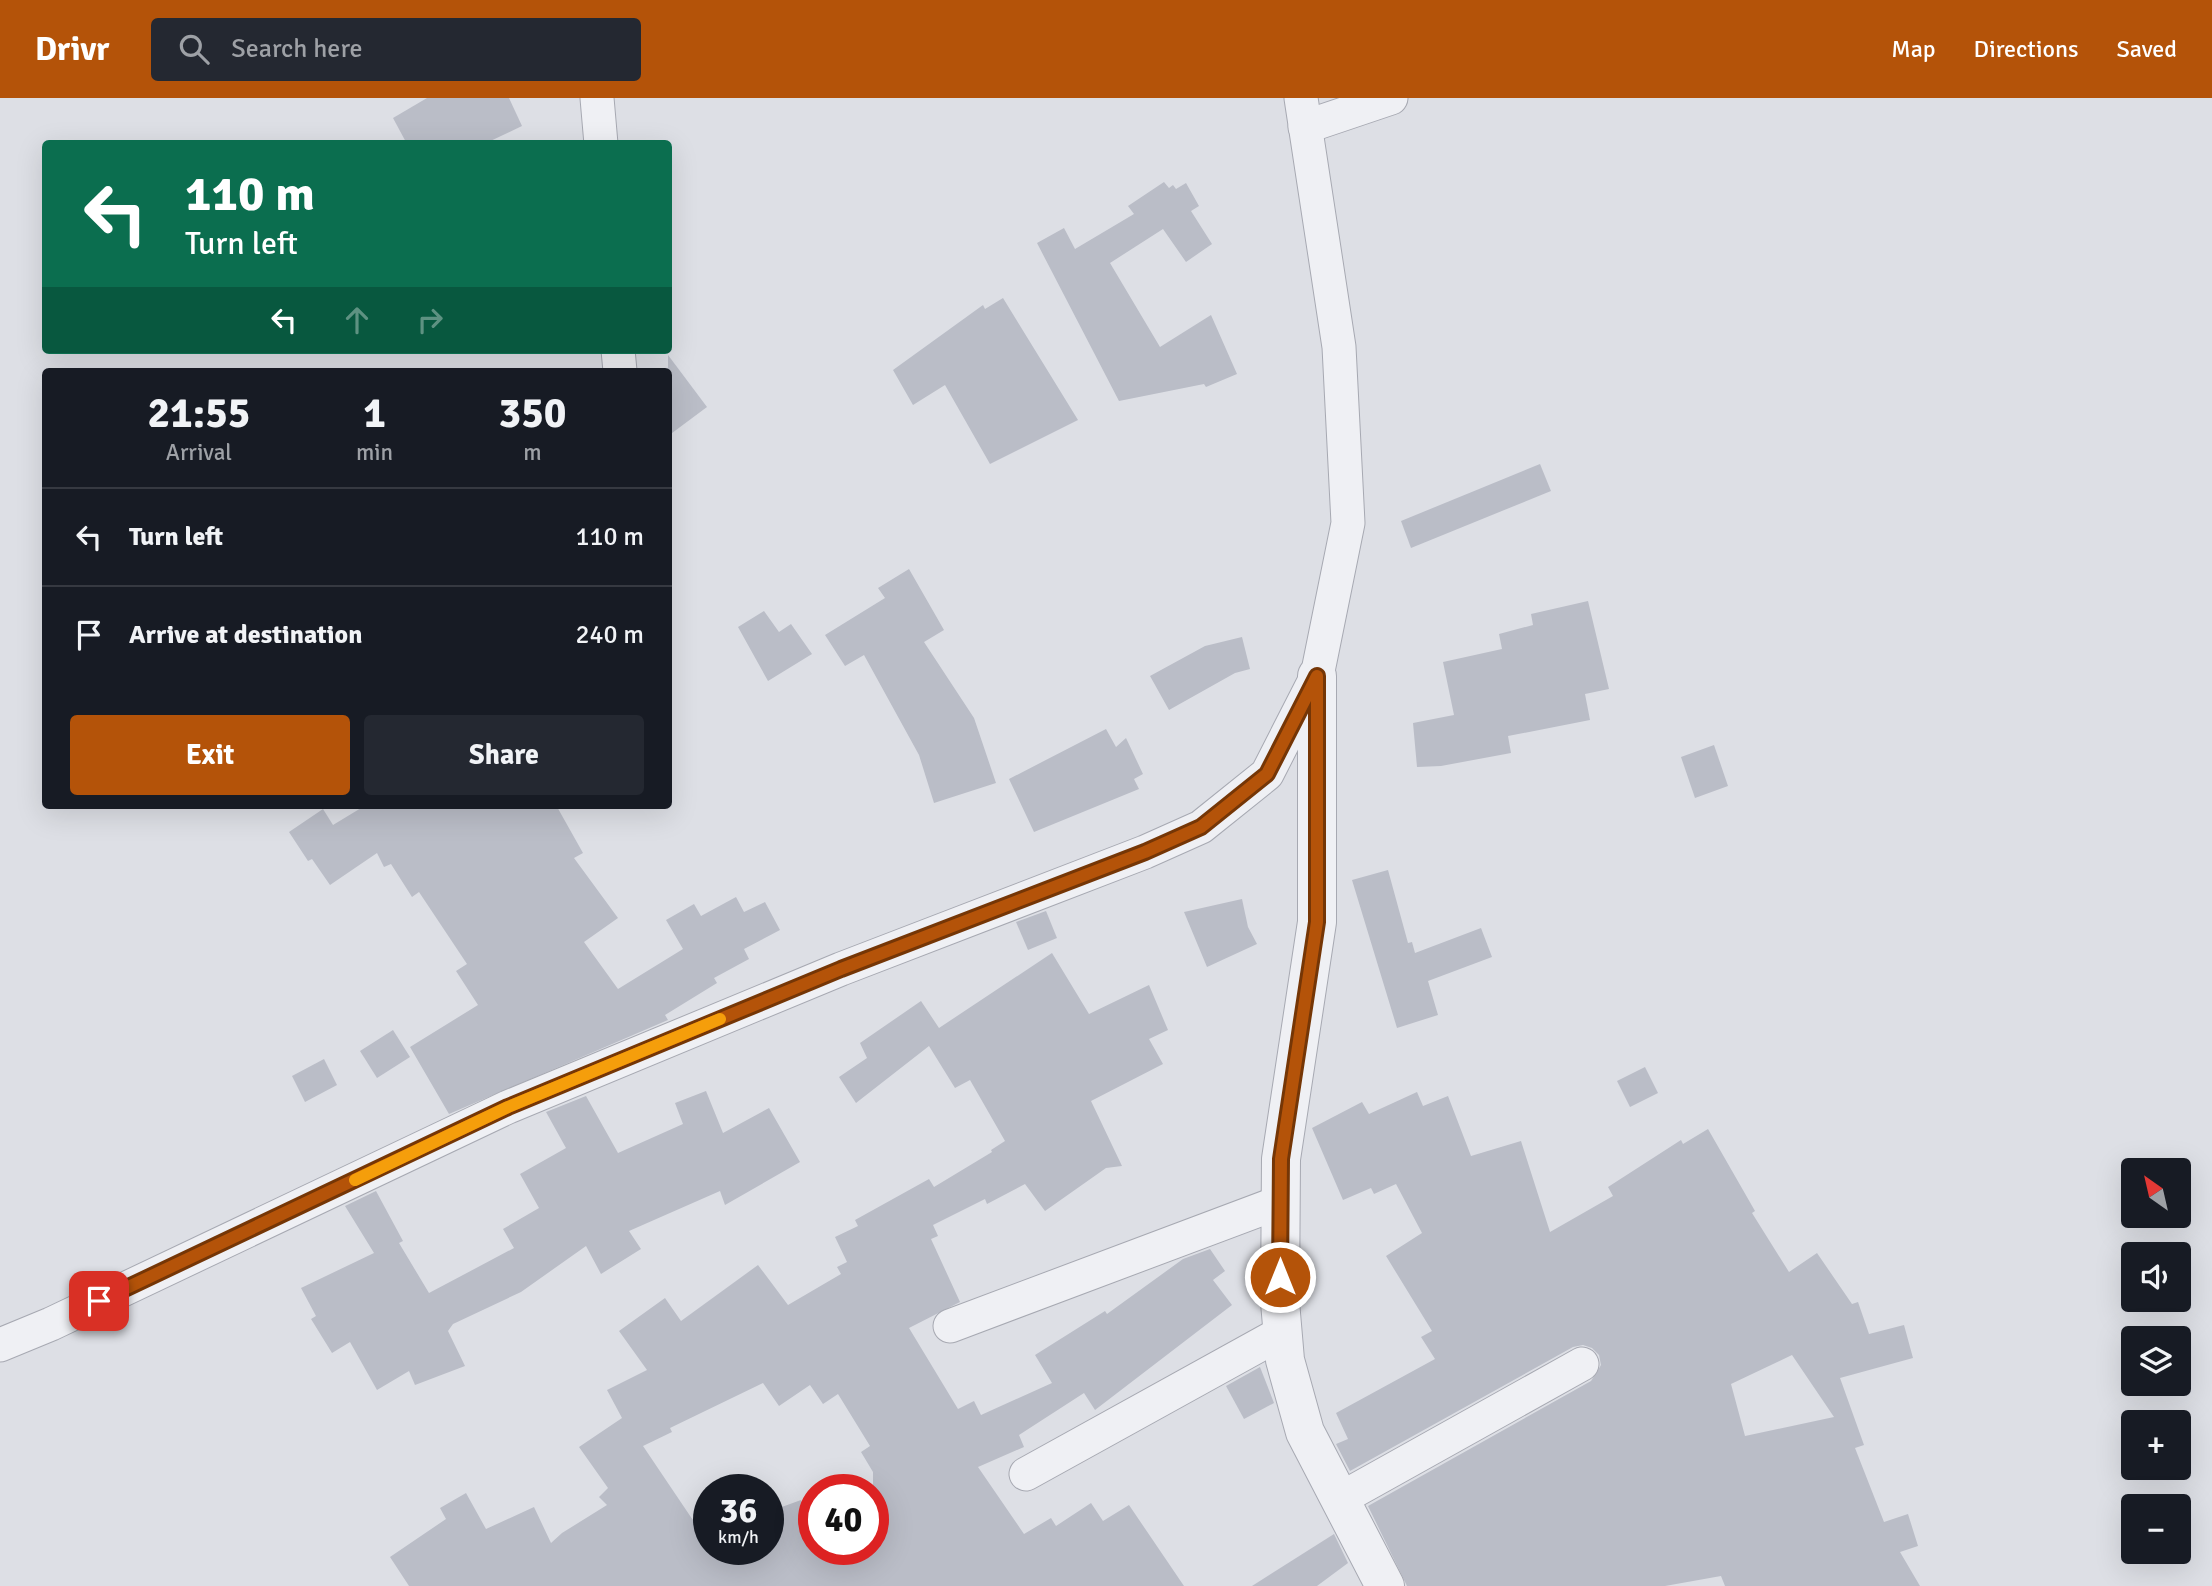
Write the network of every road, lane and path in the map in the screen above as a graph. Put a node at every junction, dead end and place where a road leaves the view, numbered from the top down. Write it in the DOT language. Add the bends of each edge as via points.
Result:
graph roads {
  1 [pos="597,98"];
  2 [pos="1391,98"];
  3 [pos="1303,112"];
  4 [pos="601,140"];
  5 [pos="1317,676"];
  6 [pos="1280,1202"];
  7 [pos="950,1326"];
  8 [pos="1283,1332"];
  9 [pos="0,1345"];
  10 [pos="1582,1364"];
  11 [pos="1026,1474"];
  12 [pos="1340,1499"];
  13 [pos="1385,1586"];
  1 -- 4 [label="street"];
  2 -- 3 [label="street"];
  3 -- 5 [label="street" via="1339,347 1348,523"];
  5 -- 6 [label="street" via="1317,922 1281,1159"];
  5 -- 9 [label="street" via="1267,774 1201,827 508,1107"];
  6 -- 7 [label="street"];
  6 -- 8 [label="street"];
  8 -- 11 [label="street"];
  8 -- 12 [label="street" via="1285,1360 1305,1432"];
  10 -- 12 [label="street"];
  12 -- 13 [label="street"];
}
